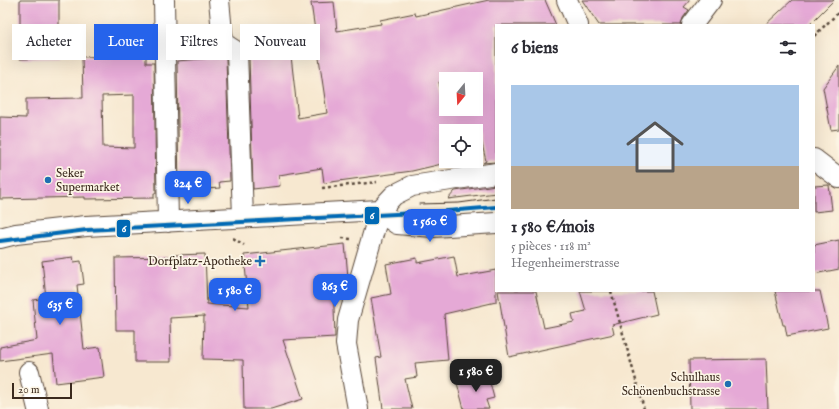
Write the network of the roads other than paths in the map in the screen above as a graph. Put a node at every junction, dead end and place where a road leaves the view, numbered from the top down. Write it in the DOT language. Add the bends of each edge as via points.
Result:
graph roads {
  1 [pos="164,0"];
  2 [pos="219,0"];
  3 [pos="567,0"];
  4 [pos="711,0"];
  5 [pos="578,24"];
  6 [pos="693,24"];
  7 [pos="815,160"];
  8 [pos="495,173"];
  9 [pos="839,178"];
  10 [pos="380,210"];
  11 [pos="243,218"];
  12 [pos="168,222"];
  13 [pos="495,223"];
  14 [pos="0,238"];
  15 [pos="29,372"];
  16 [pos="354,408"];
  17 [pos="38,409"];
  1 -- 12 [label="street"];
  2 -- 11 [label="street" via="223,43 237,52"];
  3 -- 5 [label="street"];
  4 -- 6 [label="street"];
  7 -- 9 [label="street"];
  8 -- 10 [label="street" via="412,186 394,195"];
  10 -- 11 [label="street"];
  10 -- 13 [label="street" via="397,224 433,227"];
  10 -- 16 [label="street" via="348,320 346,344"];
  11 -- 12 [label="street"];
  12 -- 14 [label="street" via="86,226"];
  15 -- 17 [label="street"];
}
